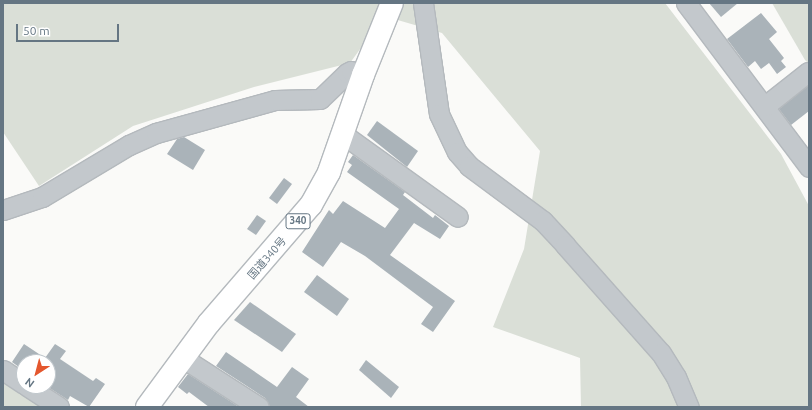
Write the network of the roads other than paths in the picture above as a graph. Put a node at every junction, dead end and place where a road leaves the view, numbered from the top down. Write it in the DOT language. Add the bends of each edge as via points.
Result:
graph roads {
  1 [pos="392,3"];
  2 [pos="423,3"];
  3 [pos="686,3"];
  4 [pos="808,72"];
  5 [pos="363,75"];
  6 [pos="765,106"];
  7 [pos="344,135"];
  8 [pos="809,167"];
  9 [pos="3,210"];
  10 [pos="458,217"];
  11 [pos="183,358"];
  12 [pos="3,370"];
  13 [pos="16,379"];
  14 [pos="39,394"];
  15 [pos="59,407"];
  16 [pos="147,407"];
  17 [pos="259,407"];
  18 [pos="689,407"];
  1 -- 5 [label="highway, 国道340号 / 340"];
  2 -- 18 [label="street" via="439,114 457,152 469,166 543,221 565,245 661,353 676,377"];
  3 -- 6 [label="street"];
  4 -- 6 [label="street"];
  5 -- 7 [label="highway, 国道340号 / 340"];
  5 -- 9 [label="street" via="351,71 320,99 275,100 156,133 129,145 42,197"];
  6 -- 8 [label="street"];
  7 -- 10 [label="street"];
  7 -- 11 [label="highway, 国道340号 / 340" via="330,172 311,205 209,323"];
  11 -- 16 [label="highway, 国道340号 / 340"];
  11 -- 17 [label="street"];
  12 -- 13 [label="street"];
  14 -- 15 [label="street"];
}
